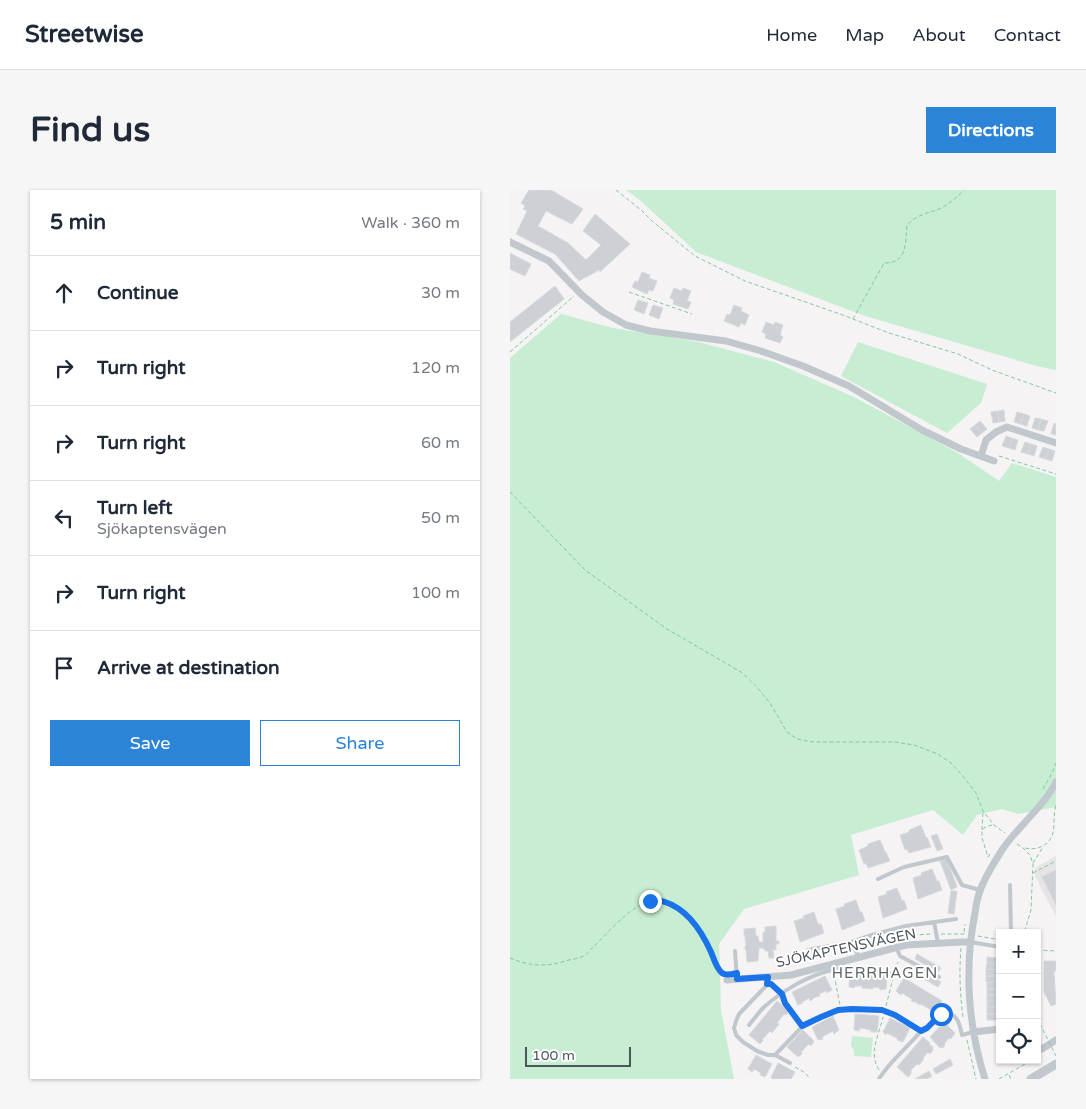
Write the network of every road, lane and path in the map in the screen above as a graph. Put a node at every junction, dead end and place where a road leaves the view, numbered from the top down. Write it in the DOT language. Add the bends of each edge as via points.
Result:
graph roads {
  1 [pos="616,190"];
  2 [pos="964,190"];
  3 [pos="510,242"];
  4 [pos="629,292"];
  5 [pos="579,293"];
  6 [pos="692,314"];
  7 [pos="853,319"];
  8 [pos="510,352"];
  9 [pos="1056,393"];
  10 [pos="1056,443"];
  11 [pos="981,456"];
  12 [pos="994,461"];
  13 [pos="510,492"];
  14 [pos="1056,763"];
  15 [pos="1056,782"];
  16 [pos="1043,790"];
  17 [pos="1056,805"];
  18 [pos="983,811"];
  19 [pos="994,825"];
  20 [pos="982,831"];
  21 [pos="1005,833"];
  22 [pos="1014,842"];
  23 [pos="1043,847"];
  24 [pos="1023,848"];
  25 [pos="994,850"];
  26 [pos="1056,861"];
  27 [pos="1033,864"];
  28 [pos="1032,874"];
  29 [pos="878,879"];
  30 [pos="1010,885"];
  31 [pos="980,890"];
  32 [pos="956,919"];
  33 [pos="934,922"];
  34 [pos="1011,929"];
  35 [pos="1025,929"];
  36 [pos="851,942"];
  37 [pos="970,942"];
  38 [pos="938,943"];
  39 [pos="996,946"];
  40 [pos="896,947"];
  41 [pos="808,950"];
  42 [pos="1041,950"];
  43 [pos="735,951"];
  44 [pos="1056,951"];
  45 [pos="900,956"];
  46 [pos="859,957"];
  47 [pos="510,958"];
  48 [pos="833,969"];
  49 [pos="894,974"];
  50 [pos="737,976"];
  51 [pos="768,977"];
  52 [pos="939,977"];
  53 [pos="727,980"];
  54 [pos="782,994"];
  55 [pos="841,1010"];
  56 [pos="885,1011"];
  57 [pos="1038,1019"];
  58 [pos="749,1025"];
  59 [pos="802,1026"];
  60 [pos="996,1029"];
  61 [pos="921,1031"];
  62 [pos="973,1032"];
  63 [pos="1056,1040"];
  64 [pos="1041,1048"];
  65 [pos="775,1056"];
  66 [pos="1056,1056"];
  67 [pos="790,1063"];
  68 [pos="1025,1064"];
  69 [pos="1056,1064"];
  70 [pos="882,1073"];
  71 [pos="1008,1074"];
  72 [pos="809,1079"];
  73 [pos="878,1079"];
  74 [pos="985,1079"];
  75 [pos="999,1079"];
  76 [pos="1011,1079"];
  77 [pos="1031,1079"];
  1 -- 7 [label="path" via="694,256 745,281"];
  2 -- 7 [label="path" via="946,205 920,215 907,225 904,252 896,261 884,264"];
  3 -- 5 [label="street" via="549,261"];
  4 -- 6 [label="path"];
  5 -- 8 [label="path"];
  5 -- 11 [label="street" via="626,326 726,341 803,366 849,386 922,430"];
  7 -- 9 [label="path" via="958,354"];
  10 -- 11 [label="street" via="1007,427 986,440"];
  11 -- 12 [label="street"];
  13 -- 18 [label="path" via="585,570 667,629 751,681 770,703 787,732 797,739 813,742 895,742 938,754 962,775 976,793"];
  14 -- 16 [label="path"];
  15 -- 31 [label="street" via="1041,805 1003,849"];
  17 -- 23 [label="path" via="1051,837"];
  18 -- 19 [label="path"];
  18 -- 20 [label="path"];
  19 -- 20 [label="path"];
  19 -- 21 [label="path"];
  20 -- 25 [label="path" via="988,857"];
  22 -- 24 [label="path"];
  23 -- 24 [label="path"];
  23 -- 27 [label="path"];
  24 -- 27 [label="path"];
  26 -- 28 [label="path"];
  27 -- 28 [label="path"];
  28 -- 35 [label="path" via="1030,910"];
  29 -- 31 [label="lane" via="904,867 947,857 962,885"];
  30 -- 34 [label="lane"];
  31 -- 37 [label="street"];
  32 -- 33 [label="lane"];
  33 -- 36 [label="lane" via="872,934"];
  33 -- 38 [label="lane"];
  36 -- 41 [label="lane"];
  36 -- 46 [label="lane"];
  37 -- 38 [label="street, SJÖKAPTENSVÄGEN"];
  37 -- 39 [label="lane"];
  37 -- 62 [label="street"];
  38 -- 40 [label="street, SJÖKAPTENSVÄGEN"];
  40 -- 45 [label="lane"];
  40 -- 46 [label="street, SJÖKAPTENSVÄGEN"];
  42 -- 44 [label="path"];
  43 -- 50 [label="lane"];
  45 -- 49 [label="path"];
  45 -- 52 [label="lane"];
  46 -- 48 [label="street, SJÖKAPTENSVÄGEN"];
  47 -- 50 [label="path" via="543,965 584,956 638,906 650,901 664,901 691,919 721,972"];
  48 -- 49 [label="lane" via="878,970"];
  48 -- 51 [label="street, SJÖKAPTENSVÄGEN"];
  48 -- 54 [label="lane" via="808,978"];
  48 -- 55 [label="path"];
  49 -- 56 [label="path"];
  50 -- 51 [label="street, SJÖKAPTENSVÄGEN"];
  50 -- 53 [label="street, SJÖKAPTENSVÄGEN"];
  51 -- 65 [label="lane" via="767,985 739,1014 734,1028 743,1042"];
  54 -- 58 [label="lane" via="763,1008"];
  54 -- 59 [label="path"];
  55 -- 56 [label="lane"];
  55 -- 59 [label="lane"];
  56 -- 61 [label="lane"];
  56 -- 70 [label="path" via="874,1049 874,1060"];
  57 -- 66 [label="path, bridge"];
  59 -- 65 [label="lane"];
  60 -- 62 [label="street"];
  61 -- 62 [label="lane" via="947,1012 958,1021 962,1035"];
  61 -- 70 [label="lane"];
  62 -- 74 [label="street"];
  63 -- 64 [label="street"];
  65 -- 67 [label="lane"];
  67 -- 72 [label="path" via="806,1073"];
  68 -- 71 [label="path"];
  69 -- 77 [label="street"];
  70 -- 73 [label="lane"];
  71 -- 75 [label="path"];
  71 -- 76 [label="path"];
}
